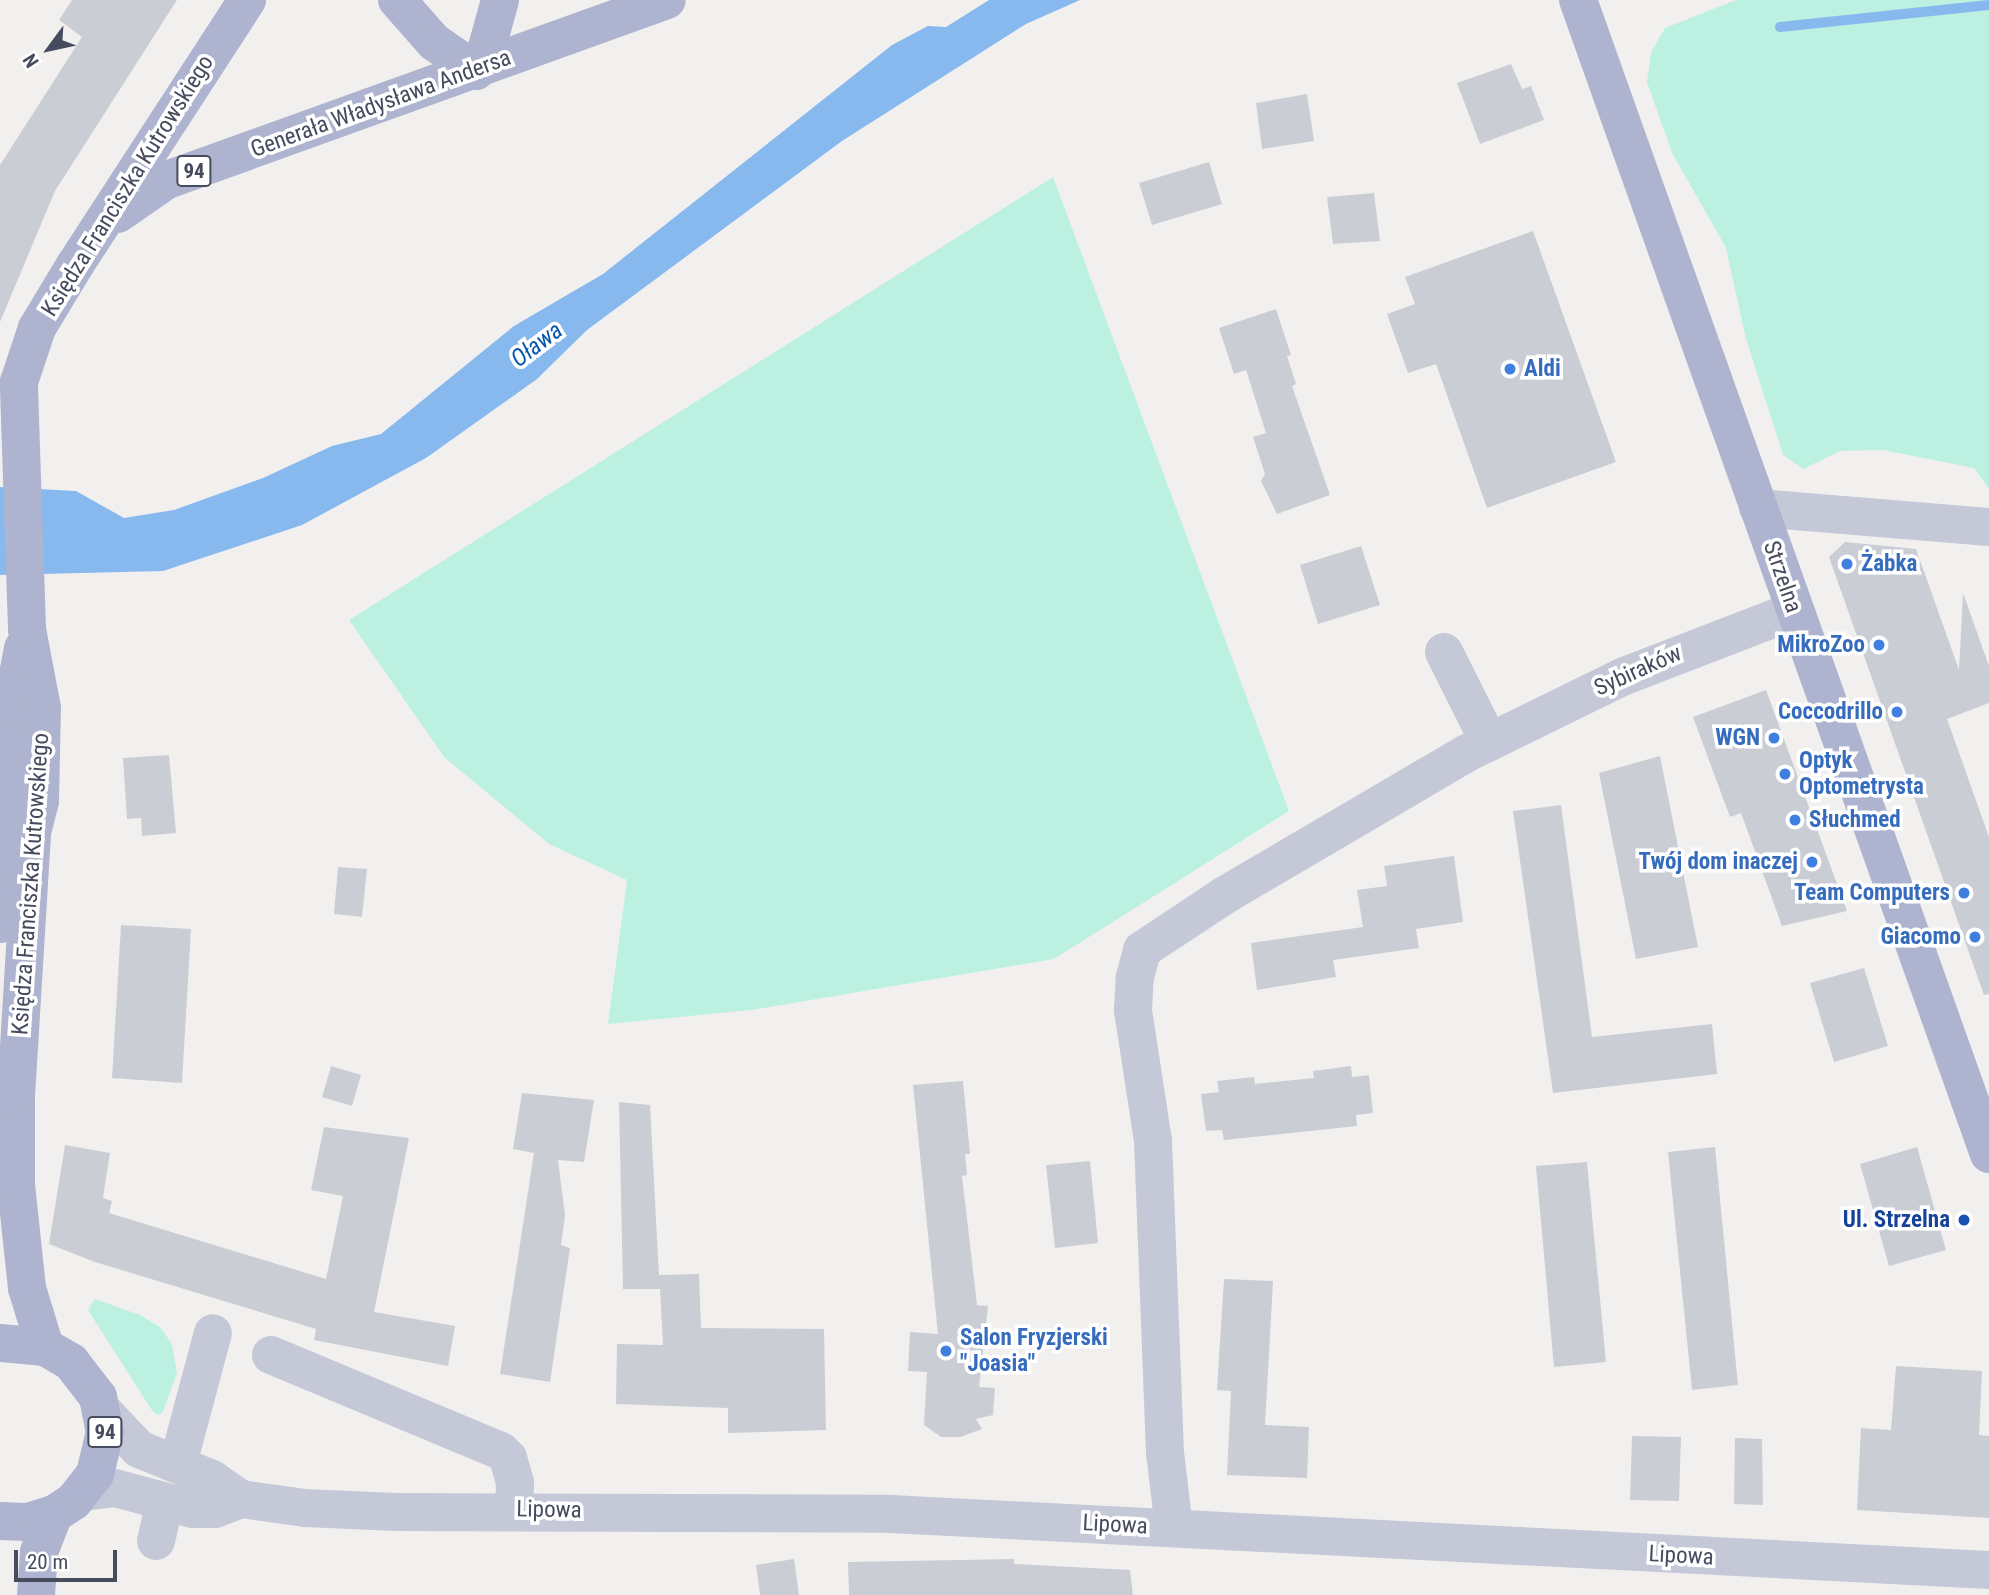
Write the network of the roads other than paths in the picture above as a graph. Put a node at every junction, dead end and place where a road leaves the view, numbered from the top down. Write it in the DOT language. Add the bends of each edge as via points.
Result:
graph roads {
  1 [pos="247,0"];
  2 [pos="397,0"];
  3 [pos="500,0"];
  4 [pos="626,0"];
  5 [pos="635,0"];
  6 [pos="667,0"];
  7 [pos="1578,0"];
  8 [pos="475,71"];
  9 [pos="105,224"];
  10 [pos="1758,508"];
  11 [pos="1989,527"];
  12 [pos="1793,611"];
  13 [pos="27,629"];
  14 [pos="1444,652"];
  15 [pos="1477,748"];
  16 [pos="0,924"];
  17 [pos="1989,1154"];
  18 [pos="213,1333"];
  19 [pos="0,1343"];
  20 [pos="45,1347"];
  21 [pos="271,1355"];
  22 [pos="103,1411"];
  23 [pos="180,1456"];
  24 [pos="242,1499"];
  25 [pos="68,1503"];
  26 [pos="514,1509"];
  27 [pos="0,1521"];
  28 [pos="1174,1528"];
  29 [pos="1989,1570"];
  30 [pos="36,1595"];
  1 -- 9 [label="main road, Księdza Franciszka Kutrowskiego"];
  2 -- 8 [label="main road" via="434,42"];
  3 -- 8 [label="main road" via="486,51"];
  4 -- 5 [label="main road"];
  6 -- 8 [label="main road, Generała Władysława Andersa / 94"];
  7 -- 10 [label="main road, Strzelna"];
  8 -- 9 [label="main road, Generała Władysława Andersa / 94" via="167,180"];
  9 -- 13 [label="main road, Księdza Franciszka Kutrowskiego / 94" via="37,328 19,382"];
  10 -- 11 [label="street"];
  10 -- 12 [label="main road, Strzelna"];
  12 -- 15 [label="street, Sybiraków" via="1656,662"];
  12 -- 17 [label="main road, Strzelna"];
  13 -- 16 [label="main road, Księdza Franciszka Kutrowskiego / 94" via="12,706"];
  13 -- 20 [label="main road, Księdza Franciszka Kutrowskiego / 94" via="42,708 40,801 32,833 16,1096 16,1185 27,1288"];
  14 -- 15 [label="street"];
  15 -- 28 [label="street, Sybiraków" via="1225,895 1142,950 1133,1010 1153,1141 1165,1453"];
  18 -- 23 [label="street"];
  19 -- 20 [label="main road, 94"];
  20 -- 22 [label="main road, 94" via="82,1371"];
  21 -- 26 [label="street" via="501,1451 508,1458 515,1483"];
  22 -- 24 [label="street, Lipowa" via="139,1449 212,1479"];
  22 -- 25 [label="main road, 94" via="103,1454"];
  24 -- 25 [label="street, Lipowa" via="215,1509 193,1509 115,1488"];
  24 -- 26 [label="street, Lipowa" via="396,1512"];
  25 -- 27 [label="main road" via="27,1522"];
  25 -- 30 [label="main road, 94" via="39,1552"];
  26 -- 28 [label="street, Lipowa" via="891,1514"];
  28 -- 29 [label="street, Lipowa"];
}
